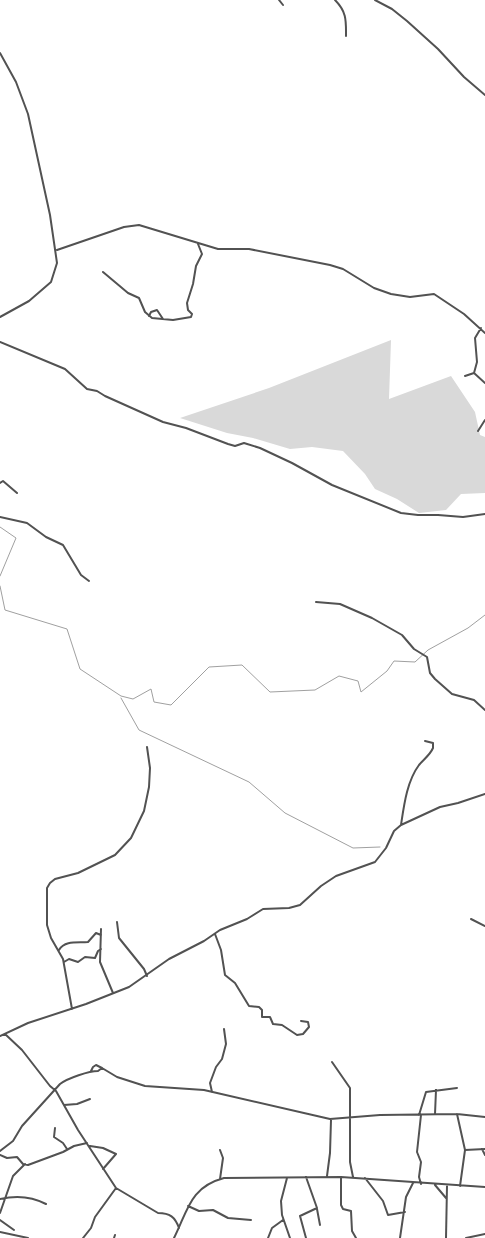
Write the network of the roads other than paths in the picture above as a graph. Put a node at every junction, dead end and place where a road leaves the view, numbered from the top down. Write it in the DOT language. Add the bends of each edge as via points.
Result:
graph roads {
  1 [pos="279,0"];
  2 [pos="335,0"];
  3 [pos="375,0"];
  4 [pos="379,1"];
  5 [pos="283,5"];
  6 [pos="346,36"];
  7 [pos="0,53"];
  8 [pos="485,95"];
  9 [pos="197,243"];
  10 [pos="57,250"];
  11 [pos="103,272"];
  12 [pos="149,316"];
  13 [pos="0,317"];
  14 [pos="163,319"];
  15 [pos="481,328"];
  16 [pos="485,333"];
  17 [pos="0,342"];
  18 [pos="474,373"];
  19 [pos="465,376"];
  20 [pos="485,383"];
  21 [pos="485,420"];
  22 [pos="478,431"];
  23 [pos="0,483"];
  24 [pos="17,493"];
  25 [pos="485,514"];
  26 [pos="0,517"];
  27 [pos="88,581"];
  28 [pos="316,602"];
  29 [pos="485,710"];
  30 [pos="425,741"];
  31 [pos="146,747"];
  32 [pos="485,794"];
  33 [pos="401,825"];
  34 [pos="471,919"];
  35 [pos="116,922"];
  36 [pos="485,926"];
  37 [pos="101,929"];
  38 [pos="101,934"];
  39 [pos="215,934"];
  40 [pos="101,949"];
  41 [pos="59,950"];
  42 [pos="64,962"];
  43 [pos="146,976"];
  44 [pos="113,993"];
  45 [pos="72,1009"];
  46 [pos="301,1021"];
  47 [pos="224,1029"];
  48 [pos="5,1034"];
  49 [pos="0,1036"];
  50 [pos="332,1062"];
  51 [pos="102,1068"];
  52 [pos="91,1071"];
  53 [pos="457,1088"];
  54 [pos="54,1089"];
  55 [pos="436,1090"];
  56 [pos="212,1092"];
  57 [pos="51,1094"];
  58 [pos="59,1096"];
  59 [pos="90,1099"];
  60 [pos="64,1105"];
  61 [pos="435,1114"];
  62 [pos="457,1114"];
  63 [pos="420,1115"];
  64 [pos="485,1117"];
  65 [pos="350,1118"];
  66 [pos="330,1120"];
  67 [pos="55,1128"];
  68 [pos="87,1143"];
  69 [pos="90,1146"];
  70 [pos="67,1149"];
  71 [pos="484,1149"];
  72 [pos="220,1150"];
  73 [pos="465,1150"];
  74 [pos="0,1151"];
  75 [pos="0,1155"];
  76 [pos="485,1155"];
  77 [pos="25,1164"];
  78 [pos="104,1169"];
  79 [pos="327,1176"];
  80 [pos="287,1177"];
  81 [pos="306,1177"];
  82 [pos="341,1177"];
  83 [pos="353,1177"];
  84 [pos="365,1178"];
  85 [pos="220,1179"];
  86 [pos="413,1183"];
  87 [pos="421,1184"];
  88 [pos="435,1185"];
  89 [pos="447,1186"];
  90 [pos="460,1186"];
  91 [pos="485,1187"];
  92 [pos="116,1188"];
  93 [pos="5,1198"];
  94 [pos="0,1199"];
  95 [pos="447,1199"];
  96 [pos="46,1204"];
  97 [pos="188,1206"];
  98 [pos="317,1209"];
  99 [pos="405,1212"];
  100 [pos="0,1213"];
  101 [pos="0,1220"];
  102 [pos="251,1220"];
  103 [pos="283,1220"];
  104 [pos="320,1225"];
  105 [pos="179,1228"];
  106 [pos="14,1230"];
  107 [pos="0,1232"];
  108 [pos="485,1234"];
  109 [pos="28,1238"];
  110 [pos="83,1238"];
  111 [pos="174,1238"];
  112 [pos="268,1238"];
  113 [pos="290,1238"];
  114 [pos="306,1238"];
  115 [pos="356,1238"];
  116 [pos="400,1238"];
  117 [pos="446,1238"];
  118 [pos="466,1238"];
  1 -- 5 [label="street"];
  2 -- 6 [label="street" via="344,11 347,21"];
  3 -- 4 [label="street"];
  4 -- 8 [label="street" via="408,21"];
  7 -- 10 [label="street" via="25,102"];
  9 -- 10 [label="street" via="134,224"];
  9 -- 14 [label="street" via="202,254 196,266 187,303 192,315 179,319"];
  9 -- 15 [label="street" via="218,249 249,249 330,265 391,294 410,297 434,294"];
  10 -- 13 [label="street" via="57,266 52,281 29,301"];
  11 -- 12 [label="street" via="128,293 139,298 144,312"];
  12 -- 14 [label="street"];
  12 -- 14 [label="street" via="157,310"];
  15 -- 16 [label="street"];
  15 -- 18 [label="street" via="475,338 477,362"];
  17 -- 25 [label="street" via="65,369 87,389 97,391 163,422 235,446 242,443 258,448 332,485 401,513 463,517"];
  18 -- 19 [label="street"];
  18 -- 20 [label="street"];
  21 -- 22 [label="street"];
  23 -- 24 [label="street" via="3,481"];
  26 -- 27 [label="street" via="27,522 46,537 63,545 81,575"];
  28 -- 29 [label="street" via="345,606 402,635 414,650 427,657 430,673 435,680 454,695 471,699"];
  30 -- 33 [label="street" via="432,743 433,748 412,778"];
  31 -- 41 [label="street" via="150,768 149,787 144,811 131,838 115,855 78,873 55,879 47,888 47,925 51,938"];
  32 -- 33 [label="street" via="440,807"];
  33 -- 39 [label="street" via="394,831 386,848 374,862 336,876 300,905 289,908 266,908"];
  34 -- 36 [label="street"];
  35 -- 43 [label="street" via="119,938 144,969"];
  37 -- 38 [label="street"];
  38 -- 40 [label="street"];
  38 -- 41 [label="street" via="96,932 88,942 73,942"];
  39 -- 43 [label="street" via="169,959"];
  39 -- 46 [label="street" via="221,950 224,973 235,983 249,1006 259,1007 262,1010 262,1017 269,1016 273,1024 282,1025 297,1035 303,1034 309,1027 308,1022"];
  40 -- 42 [label="street" via="94,959 86,957 80,962 69,959"];
  40 -- 44 [label="street" via="100,964"];
  41 -- 42 [label="street"];
  42 -- 45 [label="street"];
  43 -- 44 [label="street"];
  44 -- 45 [label="street"];
  45 -- 48 [label="street" via="33,1021"];
  47 -- 56 [label="street" via="226,1044 210,1083"];
  48 -- 49 [label="street"];
  48 -- 54 [label="street" via="22,1050"];
  50 -- 65 [label="street" via="350,1088"];
  51 -- 52 [label="street"];
  51 -- 52 [label="street" via="96,1065"];
  51 -- 56 [label="street" via="117,1077 145,1086"];
  52 -- 54 [label="street" via="67,1079"];
  53 -- 55 [label="street"];
  54 -- 57 [label="street"];
  54 -- 58 [label="street"];
  55 -- 61 [label="street"];
  55 -- 63 [label="street" via="426,1092"];
  56 -- 66 [label="street"];
  57 -- 58 [label="street"];
  57 -- 74 [label="street" via="22,1126 13,1141"];
  58 -- 60 [label="street"];
  59 -- 60 [label="street"];
  60 -- 68 [label="street"];
  61 -- 62 [label="street"];
  61 -- 63 [label="street"];
  62 -- 64 [label="street"];
  62 -- 73 [label="street"];
  63 -- 65 [label="street"];
  63 -- 87 [label="street" via="417,1152 422,1162 419,1177"];
  65 -- 66 [label="street"];
  65 -- 83 [label="street" via="350,1162"];
  66 -- 79 [label="street"];
  67 -- 70 [label="street" via="54,1137 63,1142"];
  68 -- 69 [label="street"];
  68 -- 70 [label="street"];
  69 -- 78 [label="street"];
  69 -- 78 [label="street" via="116,1154"];
  70 -- 77 [label="street" via="46,1159"];
  71 -- 73 [label="street"];
  71 -- 76 [label="street"];
  72 -- 85 [label="street" via="223,1158"];
  73 -- 90 [label="street"];
  75 -- 77 [label="street" via="8,1158 17,1156"];
  77 -- 93 [label="street" via="12,1176"];
  78 -- 92 [label="street"];
  79 -- 81 [label="street"];
  79 -- 82 [label="street"];
  80 -- 81 [label="street"];
  80 -- 85 [label="street"];
  80 -- 103 [label="street" via="281,1197"];
  81 -- 98 [label="street"];
  82 -- 83 [label="street"];
  82 -- 115 [label="street" via="341,1205 343,1209 351,1211 352,1231"];
  83 -- 84 [label="street"];
  84 -- 86 [label="street"];
  84 -- 99 [label="street" via="383,1201 388,1215"];
  85 -- 97 [label="street" via="200,1189"];
  86 -- 87 [label="street"];
  86 -- 99 [label="street" via="408,1193"];
  87 -- 88 [label="street"];
  88 -- 89 [label="street"];
  88 -- 95 [label="street"];
  89 -- 90 [label="street"];
  89 -- 95 [label="street"];
  90 -- 91 [label="street"];
  92 -- 105 [label="street" via="158,1213 164,1212 174,1217"];
  92 -- 110 [label="street"];
  93 -- 94 [label="street"];
  93 -- 96 [label="street" via="32,1197"];
  93 -- 100 [label="street"];
  95 -- 117 [label="street"];
  97 -- 102 [label="street" via="199,1211 213,1210 228,1218"];
  97 -- 105 [label="street"];
  98 -- 104 [label="street"];
  98 -- 114 [label="street" via="300,1216"];
  99 -- 116 [label="street"];
  101 -- 106 [label="street"];
  103 -- 112 [label="street" via="272,1228"];
  103 -- 113 [label="street"];
  105 -- 111 [label="street"];
  107 -- 109 [label="street"];
  108 -- 118 [label="street"];
}
